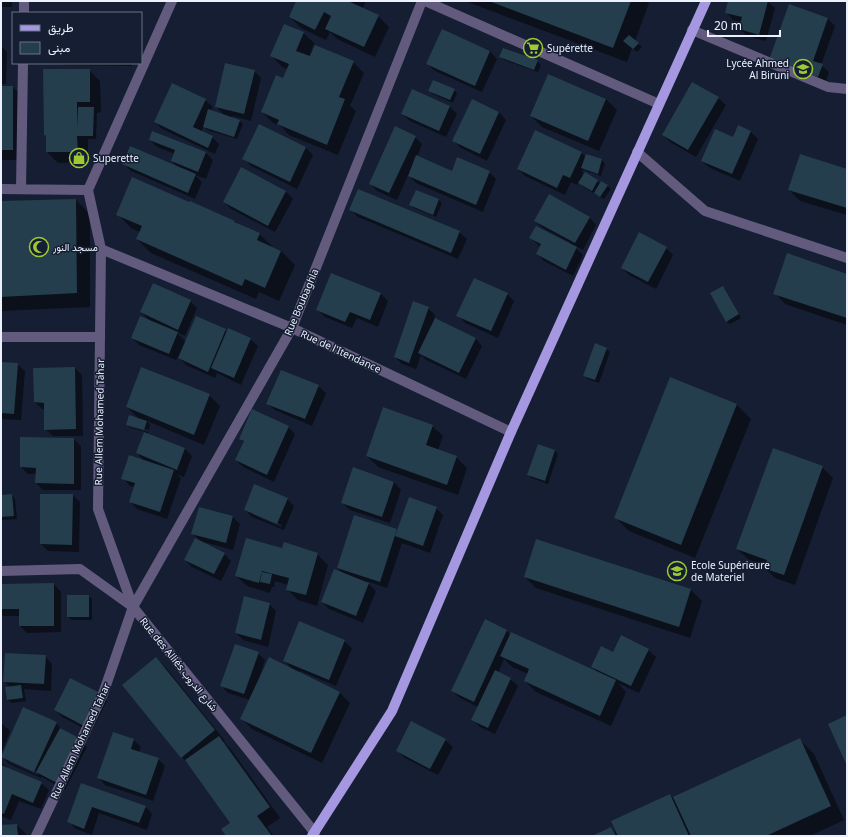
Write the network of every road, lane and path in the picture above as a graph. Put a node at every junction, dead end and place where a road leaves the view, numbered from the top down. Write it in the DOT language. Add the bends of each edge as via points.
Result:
graph roads {
  1 [pos="24,1"];
  2 [pos="172,1"];
  3 [pos="423,1"];
  4 [pos="706,1"];
  5 [pos="24,12"];
  6 [pos="692,30"];
  7 [pos="23,64"];
  8 [pos="847,90"];
  9 [pos="659,104"];
  10 [pos="637,152"];
  11 [pos="1,189"];
  12 [pos="22,189"];
  13 [pos="88,190"];
  14 [pos="101,249"];
  15 [pos="847,258"];
  16 [pos="292,328"];
  17 [pos="1,337"];
  18 [pos="100,337"];
  19 [pos="511,432"];
  20 [pos="1,571"];
  21 [pos="133,607"];
  22 [pos="313,834"];
  23 [pos="36,836"];
  1 -- 5 [label="street"];
  2 -- 13 [label="street"];
  3 -- 9 [label="street"];
  3 -- 16 [label="street, Rue Boubaghla"];
  4 -- 6 [label="main road"];
  6 -- 8 [label="street" via="828,87"];
  6 -- 9 [label="main road"];
  7 -- 12 [label="street"];
  9 -- 10 [label="main road"];
  10 -- 15 [label="street" via="705,211"];
  10 -- 19 [label="main road"];
  11 -- 12 [label="street"];
  12 -- 13 [label="street"];
  13 -- 14 [label="street, Rue Allem Mohamed Tahar"];
  14 -- 16 [label="street, Rue de l'Itendance"];
  14 -- 18 [label="street, Rue Allem Mohamed Tahar"];
  16 -- 19 [label="street, Rue de l'Itendance"];
  16 -- 21 [label="street, Rue Boubaghla"];
  17 -- 18 [label="street"];
  18 -- 21 [label="street, Rue Allem Mohamed Tahar" via="98,509"];
  19 -- 22 [label="main road" via="392,711"];
  20 -- 21 [label="street, Rue des Alliés شارع الدروب" via="80,569"];
  21 -- 22 [label="street, Rue des Alliés شارع الدروب"];
  21 -- 23 [label="street, Rue Allem Mohamed Tahar" via="103,694"];
}
